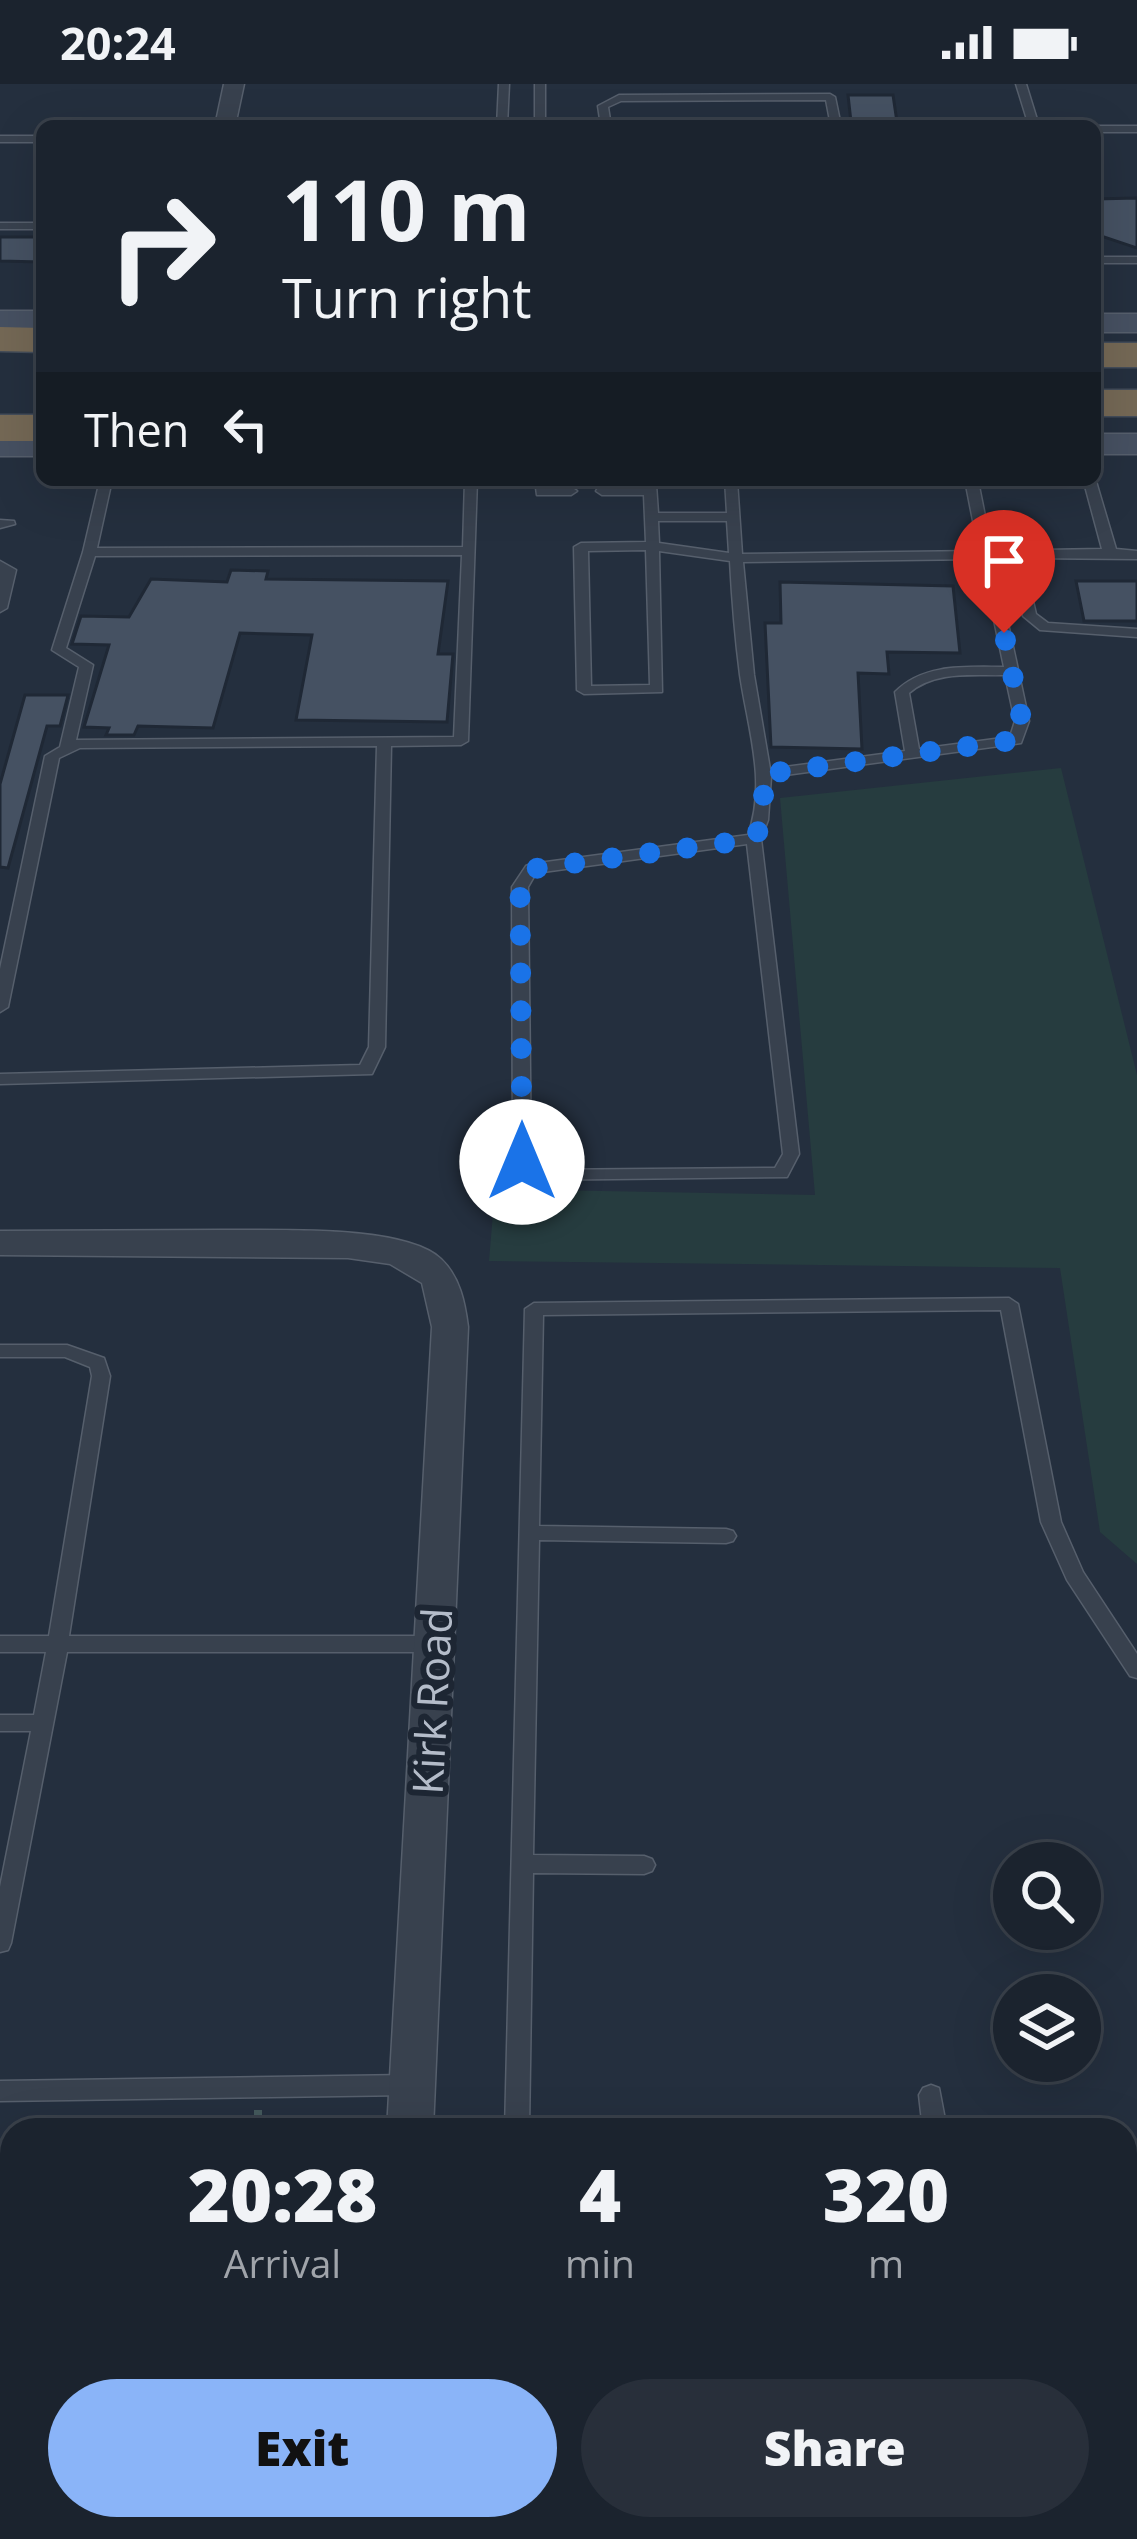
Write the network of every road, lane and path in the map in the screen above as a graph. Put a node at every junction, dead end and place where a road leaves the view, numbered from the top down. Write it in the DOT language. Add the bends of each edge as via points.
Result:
graph roads {
  1 [pos="235,84"];
  2 [pos="504,84"];
  3 [pos="540,84"];
  4 [pos="1021,84"];
  5 [pos="226,120"];
  6 [pos="502,120"];
  7 [pos="540,120"];
  8 [pos="605,120"];
  9 [pos="835,120"];
  10 [pos="1032,120"];
  11 [pos="1101,129"];
  12 [pos="1137,129"];
  13 [pos="0,139"];
  14 [pos="36,139"];
  15 [pos="0,226"];
  16 [pos="36,226"];
  17 [pos="1101,260"];
  18 [pos="1137,260"];
  19 [pos="0,320"];
  20 [pos="36,320"];
  21 [pos="1101,322"];
  22 [pos="1137,322"];
  23 [pos="0,339"];
  24 [pos="36,340"];
  25 [pos="1101,355"];
  26 [pos="1137,355"];
  27 [pos="36,358"];
  28 [pos="0,359"];
  29 [pos="1137,403"];
  30 [pos="0,404"];
  31 [pos="36,404"];
  32 [pos="1101,404"];
  33 [pos="0,428"];
  34 [pos="36,428"];
  35 [pos="1101,444"];
  36 [pos="1137,444"];
  37 [pos="0,446"];
  38 [pos="36,446"];
  39 [pos="105,486"];
  40 [pos="471,486"];
  41 [pos="542,486"];
  42 [pos="650,486"];
  43 [pos="731,486"];
  44 [pos="972,486"];
  45 [pos="1092,486"];
  46 [pos="572,491"];
  47 [pos="602,491"];
  48 [pos="652,517"];
  49 [pos="734,518"];
  50 [pos="652,546"];
  51 [pos="470,551"];
  52 [pos="90,552"];
  53 [pos="1110,553"];
  54 [pos="1016,555"];
  55 [pos="1137,555"];
  56 [pos="987,556"];
  57 [pos="737,558"];
  58 [pos="0,565"];
  59 [pos="0,608"];
  60 [pos="1137,633"];
  61 [pos="1012,671"];
  62 [pos="384,741"];
  63 [pos="68,748"];
  64 [pos="914,755"];
  65 [pos="764,774"];
  66 [pos="754,839"];
  67 [pos="0,1007"];
  68 [pos="0,1078"];
  69 [pos="0,1244"];
  70 [pos="0,1352"];
  71 [pos="531,1533"];
  72 [pos="726,1536"];
  73 [pos="0,1644"];
  74 [pos="58,1644"];
  75 [pos="434,1644"];
  76 [pos="1137,1670"];
  77 [pos="43,1723"];
  78 [pos="0,1724"];
  79 [pos="525,1864"];
  80 [pos="644,1865"];
  81 [pos="0,1943"];
  82 [pos="412,2086"];
  83 [pos="0,2091"];
  84 [pos="931,2095"];
  85 [pos="411,2118"];
  86 [pos="517,2118"];
  87 [pos="934,2118"];
  1 -- 5 [label="street"];
  2 -- 6 [label="lane"];
  3 -- 7 [label="lane"];
  4 -- 10 [label="lane"];
  8 -- 9 [label="lane" via="604,106 619,98 830,97"];
  11 -- 12 [label="lane"];
  13 -- 14 [label="lane"];
  15 -- 16 [label="lane"];
  17 -- 18 [label="lane"];
  19 -- 20 [label="main road"];
  21 -- 22 [label="main road"];
  23 -- 24 [label="highway"];
  25 -- 26 [label="highway"];
  27 -- 28 [label="highway"];
  29 -- 32 [label="highway"];
  30 -- 31 [label="highway"];
  33 -- 34 [label="highway"];
  35 -- 36 [label="main road"];
  37 -- 38 [label="main road"];
  39 -- 52 [label="lane"];
  40 -- 51 [label="lane"];
  41 -- 46 [label="lane"];
  42 -- 47 [label="lane"];
  42 -- 48 [label="lane"];
  43 -- 49 [label="lane"];
  44 -- 56 [label="lane"];
  45 -- 53 [label="lane"];
  48 -- 49 [label="lane"];
  48 -- 50 [label="lane"];
  49 -- 57 [label="lane"];
  50 -- 50 [label="lane" via="656,688 584,690 581,548"];
  50 -- 57 [label="lane"];
  51 -- 52 [label="lane"];
  51 -- 62 [label="lane" via="461,741"];
  52 -- 63 [label="lane" via="59,650 86,665"];
  53 -- 54 [label="lane"];
  53 -- 55 [label="lane"];
  54 -- 56 [label="lane"];
  54 -- 60 [label="lane" via="1030,616 1045,627"];
  56 -- 57 [label="lane"];
  56 -- 61 [label="lane"];
  57 -- 65 [label="lane"];
  58 -- 59 [label="lane" via="9,570"];
  61 -- 64 [label="lane" via="1022,721 1016,740"];
  61 -- 64 [label="lane" via="911,681 902,692"];
  62 -- 63 [label="lane"];
  62 -- 68 [label="lane" via="377,1047 366,1070"];
  63 -- 67 [label="lane" via="52,756"];
  64 -- 65 [label="lane"];
  65 -- 66 [label="lane" via="763,822"];
  66 -- 66 [label="lane" via="531,869 520,887 522,1162 532,1176 781,1173 791,1154"];
  69 -- 75 [label="street, Kirk Road" via="346,1246 418,1259 437,1274 450,1327"];
  70 -- 74 [label="lane" via="83,1354 101,1376"];
  71 -- 72 [label="lane"];
  71 -- 76 [label="lane" via="534,1309 1009,1304 1051,1522 1074,1575"];
  71 -- 79 [label="lane"];
  73 -- 74 [label="lane"];
  74 -- 75 [label="lane"];
  74 -- 77 [label="lane"];
  75 -- 82 [label="street, Kirk Road"];
  77 -- 78 [label="lane"];
  77 -- 81 [label="lane"];
  79 -- 80 [label="lane"];
  79 -- 86 [label="lane"];
  82 -- 83 [label="lane"];
  82 -- 85 [label="street, Kirk Road"];
  84 -- 87 [label="lane"];
}
